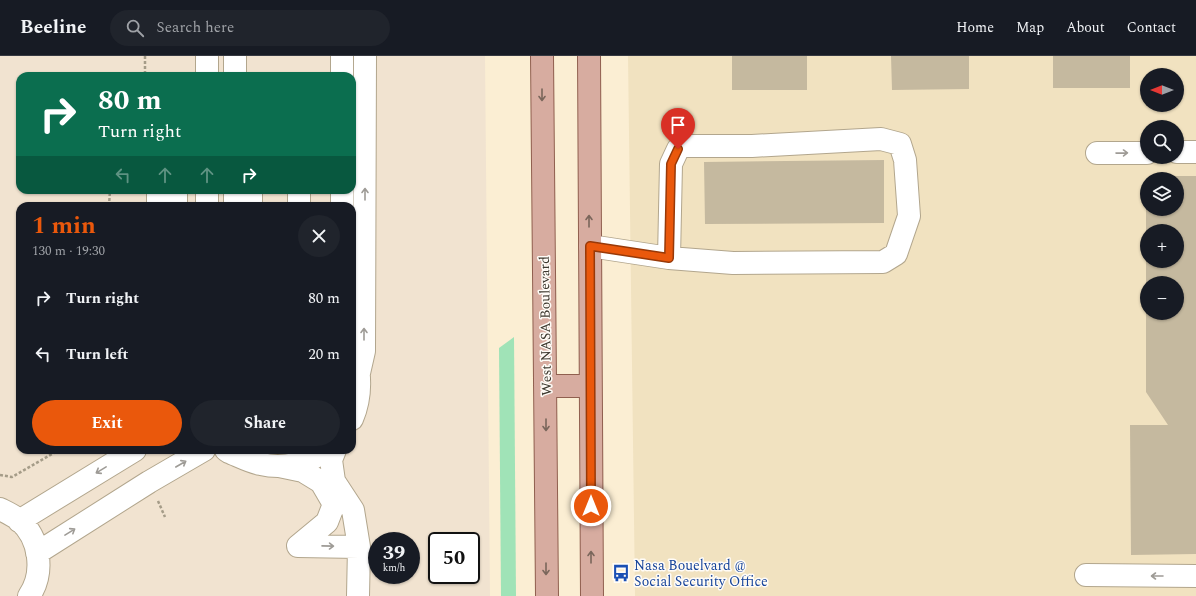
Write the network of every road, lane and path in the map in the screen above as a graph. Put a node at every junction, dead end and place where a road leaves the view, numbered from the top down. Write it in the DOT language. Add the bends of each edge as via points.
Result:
graph roads {
  1 [pos="145,56"];
  2 [pos="207,56"];
  3 [pos="235,56"];
  4 [pos="342,56"];
  5 [pos="365,56"];
  6 [pos="542,56"];
  7 [pos="589,56"];
  8 [pos="145,72"];
  9 [pos="207,72"];
  10 [pos="235,72"];
  11 [pos="342,72"];
  12 [pos="1184,152"];
  13 [pos="1196,152"];
  14 [pos="1097,153"];
  15 [pos="1140,153"];
  16 [pos="358,233"];
  17 [pos="590,246"];
  18 [pos="669,258"];
  19 [pos="356,358"];
  20 [pos="359,373"];
  21 [pos="545,386"];
  22 [pos="590,386"];
  23 [pos="356,408"];
  24 [pos="52,454"];
  25 [pos="128,454"];
  26 [pos="197,454"];
  27 [pos="234,454"];
  28 [pos="322,454"];
  29 [pos="333,454"];
  30 [pos="279,466"];
  31 [pos="0,475"];
  32 [pos="334,504"];
  33 [pos="0,509"];
  34 [pos="19,521"];
  35 [pos="37,552"];
  36 [pos="357,553"];
  37 [pos="1086,575"];
  38 [pos="1196,576"];
  39 [pos="30,595"];
  40 [pos="358,596"];
  41 [pos="547,596"];
  42 [pos="592,596"];
  1 -- 8 [label="path"];
  2 -- 9 [label="lane"];
  3 -- 10 [label="lane"];
  4 -- 11 [label="lane"];
  16 -- 5 [label="lane, one-way"];
  6 -- 21 [label="main road, West NASA Boulevard, one-way"];
  17 -- 7 [label="main road, one-way"];
  12 -- 13 [label="lane"];
  14 -- 15 [label="lane, one-way"];
  20 -- 16 [label="lane, one-way" via="364,351"];
  17 -- 18 [label="lane"];
  17 -- 22 [label="main road"];
  18 -- 18 [label="lane" via="733,263 883,262 896,254 909,216 905,160 900,144 881,139 752,146 683,146 678,149 671,164"];
  19 -- 20 [label="lane"];
  20 -- 23 [label="lane" via="360,391"];
  21 -- 22 [label="main road"];
  21 -- 41 [label="main road, West NASA Boulevard, one-way"];
  42 -- 22 [label="main road, one-way"];
  24 -- 31 [label="path" via="12,477"];
  25 -- 34 [label="lane, one-way"];
  35 -- 26 [label="lane, one-way"];
  27 -- 30 [label="lane" via="260,464"];
  28 -- 30 [label="lane" via="301,463"];
  29 -- 36 [label="lane" via="331,460 334,481 353,510"];
  30 -- 32 [label="lane" via="303,471 321,482"];
  32 -- 36 [label="lane" via="345,522"];
  32 -- 36 [label="lane, one-way" via="327,522 298,546"];
  33 -- 34 [label="lane"];
  34 -- 35 [label="lane" via="28,530"];
  35 -- 39 [label="lane" via="36,581"];
  36 -- 40 [label="lane"];
  38 -- 37 [label="lane, one-way"];
}
